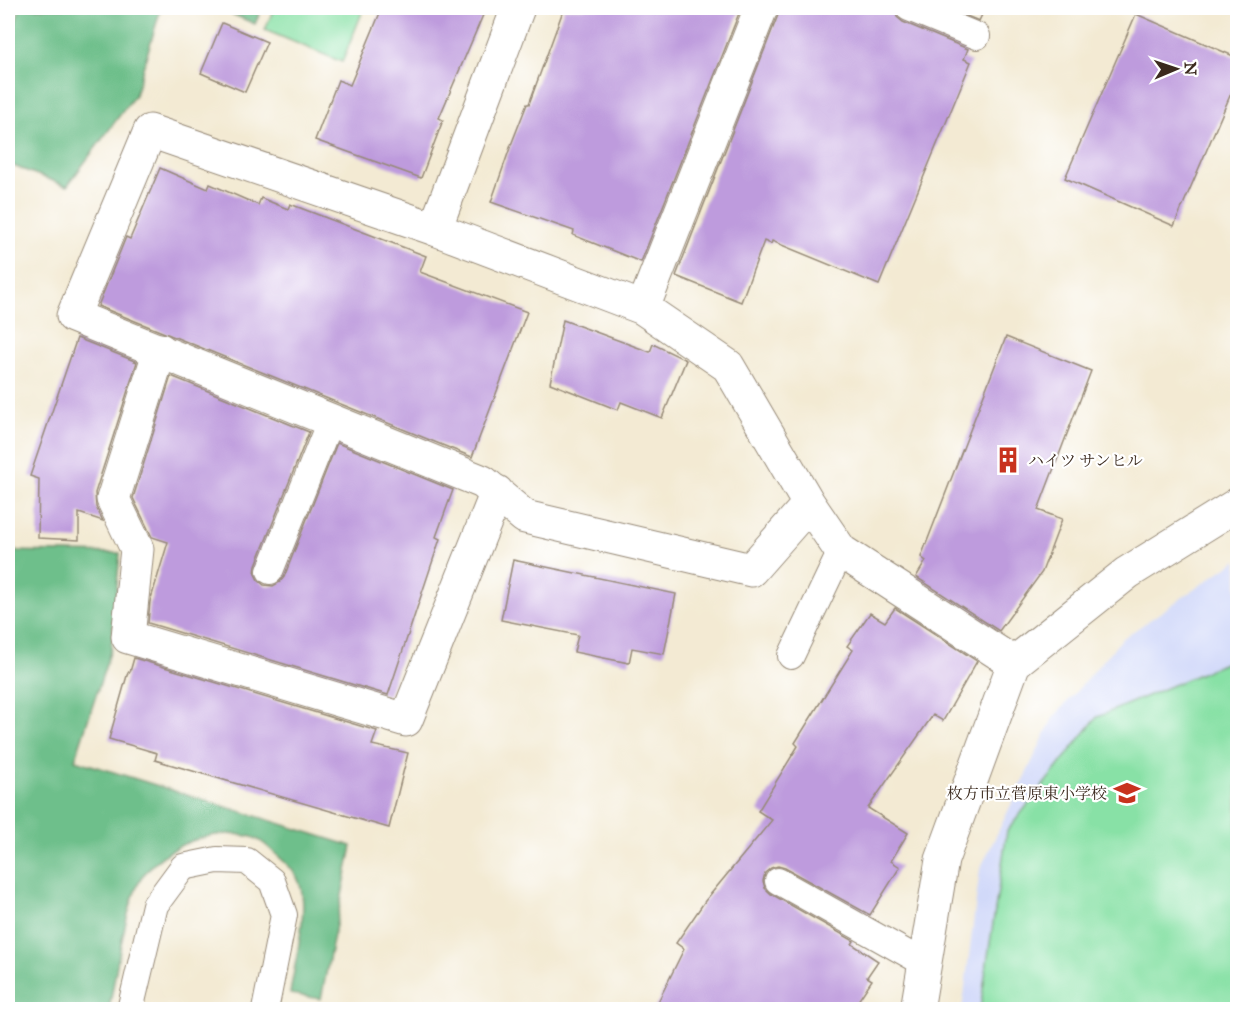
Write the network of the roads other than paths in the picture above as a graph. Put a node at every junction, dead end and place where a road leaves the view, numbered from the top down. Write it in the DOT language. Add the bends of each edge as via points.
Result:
graph roads {
  1 [pos="518,8"];
  2 [pos="761,8"];
  3 [pos="909,8"];
  4 [pos="977,36"];
  5 [pos="435,230"];
  6 [pos="643,308"];
  7 [pos="160,350"];
  8 [pos="330,421"];
  9 [pos="497,492"];
  10 [pos="809,504"];
  11 [pos="1238,504"];
  12 [pos="841,551"];
  13 [pos="270,571"];
  14 [pos="791,656"];
  15 [pos="1014,663"];
  16 [pos="778,881"];
  17 [pos="924,963"];
  18 [pos="130,1010"];
  19 [pos="265,1010"];
  20 [pos="917,1010"];
  1 -- 5 [label="street"];
  2 -- 6 [label="street"];
  3 -- 4 [label="lane"];
  5 -- 6 [label="street"];
  5 -- 7 [label="street" via="150,131 73,316"];
  6 -- 10 [label="street" via="728,366"];
  7 -- 8 [label="street"];
  7 -- 9 [label="street" via="112,499 137,549 128,637 406,720"];
  8 -- 9 [label="street" via="483,482"];
  8 -- 13 [label="lane"];
  9 -- 10 [label="street" via="525,517 751,570"];
  10 -- 12 [label="street"];
  11 -- 15 [label="street" via="1127,573"];
  12 -- 14 [label="lane"];
  12 -- 15 [label="street"];
  15 -- 17 [label="street" via="942,860"];
  16 -- 17 [label="lane"];
  17 -- 20 [label="street"];
  18 -- 19 [label="lane" via="155,905 183,867 217,860 246,861 272,881 284,915"];
}
